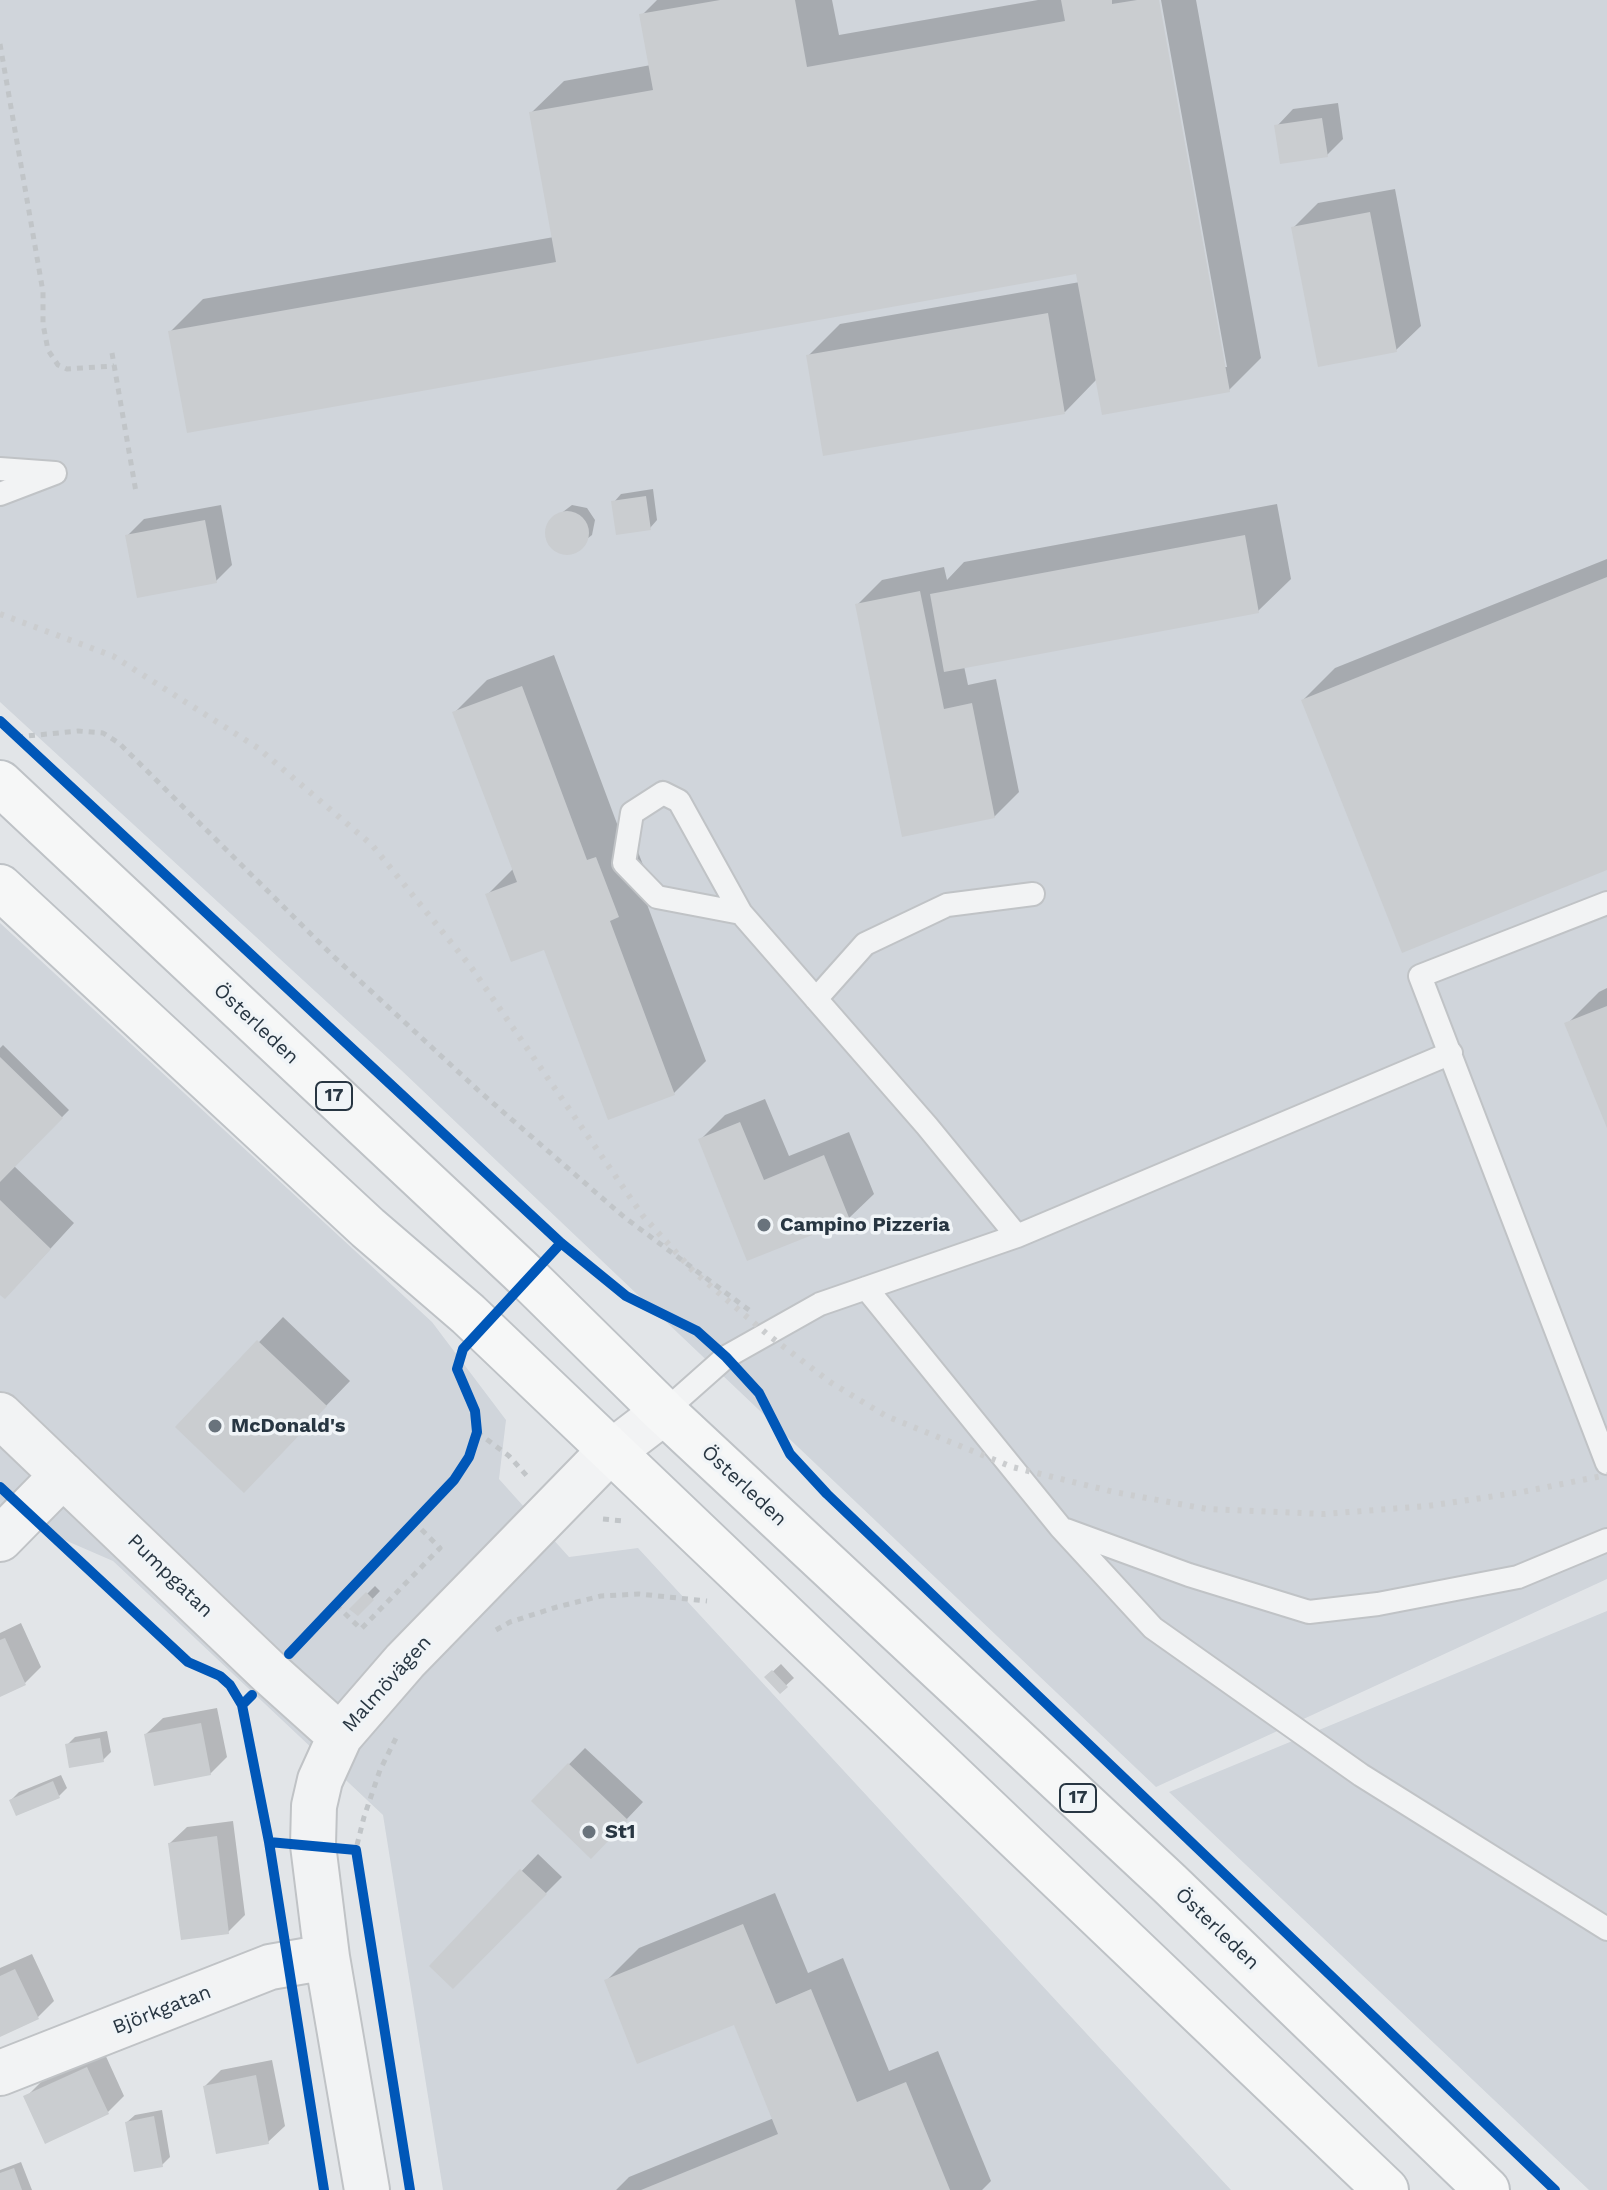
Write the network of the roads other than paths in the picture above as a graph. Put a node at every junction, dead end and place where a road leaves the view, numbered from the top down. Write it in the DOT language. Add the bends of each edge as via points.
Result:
graph roads {
  1 [pos="0,469"];
  2 [pos="0,494"];
  3 [pos="0,783"];
  4 [pos="0,887"];
  5 [pos="1033,894"];
  6 [pos="1607,903"];
  7 [pos="741,913"];
  8 [pos="816,999"];
  9 [pos="1451,1053"];
  10 [pos="1017,1236"];
  11 [pos="866,1288"];
  12 [pos="664,1412"];
  13 [pos="0,1415"];
  14 [pos="611,1452"];
  15 [pos="1607,1463"];
  16 [pos="63,1475"];
  17 [pos="1061,1528"];
  18 [pos="0,1539"];
  19 [pos="1607,1540"];
  20 [pos="340,1736"];
  21 [pos="1607,1929"];
  22 [pos="327,1957"];
  23 [pos="0,2073"];
  24 [pos="367,2190"];
  25 [pos="1386,2190"];
  26 [pos="1487,2190"];
  1 -- 2 [label="lane" via="55,473"];
  3 -- 12 [label="main road, Österleden / 17"];
  4 -- 14 [label="main road" via="468,1314"];
  5 -- 8 [label="lane" via="947,905 865,944"];
  6 -- 9 [label="lane" via="1420,976"];
  7 -- 7 [label="lane" via="679,801 663,793 632,813 624,863 657,897"];
  7 -- 8 [label="lane"];
  8 -- 10 [label="lane"];
  9 -- 10 [label="lane"];
  9 -- 15 [label="lane"];
  10 -- 11 [label="lane"];
  11 -- 12 [label="lane" via="820,1304 726,1357"];
  11 -- 17 [label="lane"];
  12 -- 14 [label="street, Malmövägen"];
  12 -- 26 [label="main road, Österleden / 17" via="1169,1883"];
  13 -- 16 [label="street, Pumpgatan"];
  14 -- 20 [label="street, Malmövägen" via="405,1661"];
  14 -- 25 [label="main road"];
  16 -- 18 [label="street"];
  16 -- 20 [label="street, Pumpgatan"];
  17 -- 19 [label="lane" via="1309,1612 1518,1577"];
  17 -- 21 [label="lane" via="1153,1628 1361,1775"];
  20 -- 22 [label="street, Malmövägen" via="314,1806 313,1845"];
  22 -- 23 [label="street, Björkgatan" via="270,1967"];
  22 -- 24 [label="street, Malmövägen"];
}
